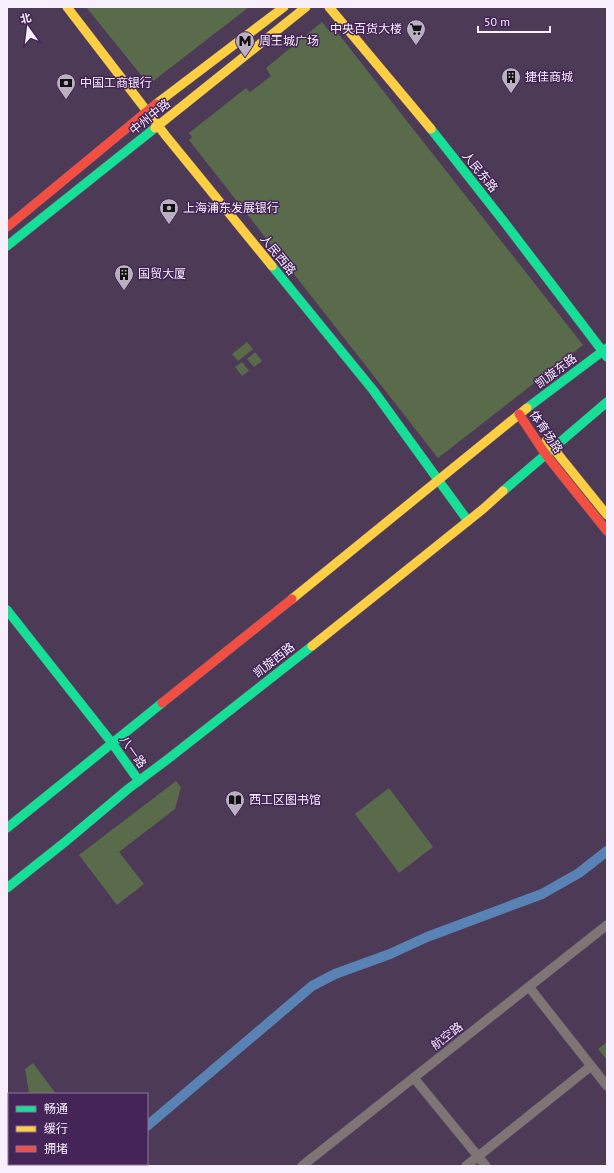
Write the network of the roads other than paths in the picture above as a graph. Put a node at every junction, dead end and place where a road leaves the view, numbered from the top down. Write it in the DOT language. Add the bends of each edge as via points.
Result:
graph roads {
  1 [pos="67,7"];
  2 [pos="284,7"];
  3 [pos="306,7"];
  4 [pos="329,7"];
  5 [pos="147,112"];
  6 [pos="158,126"];
  7 [pos="7,227"];
  8 [pos="7,246"];
  9 [pos="606,352"];
  10 [pos="607,402"];
  11 [pos="519,414"];
  12 [pos="553,448"];
  13 [pos="546,455"];
  14 [pos="438,481"];
  15 [pos="607,515"];
  16 [pos="468,521"];
  17 [pos="607,531"];
  18 [pos="7,610"];
  19 [pos="7,620"];
  20 [pos="110,745"];
  21 [pos="139,782"];
  22 [pos="7,828"];
  23 [pos="7,888"];
  24 [pos="607,926"];
  25 [pos="529,987"];
  26 [pos="591,1066"];
  27 [pos="414,1078"];
  28 [pos="607,1086"];
  29 [pos="478,1157"];
  30 [pos="302,1166"];
  31 [pos="466,1166"];
  32 [pos="486,1166"];
  1 -- 5 [label="main road, 人民西路"];
  2 -- 5 [label="main road, 中州中路"];
  3 -- 6 [label="main road, 中州中路"];
  4 -- 9 [label="main road, 人民东路" via="376,61"];
  5 -- 6 [label="main road, 人民西路"];
  5 -- 7 [label="main road, 中州中路"];
  6 -- 8 [label="main road, 中州中路"];
  6 -- 14 [label="main road, 人民西路" via="373,390"];
  9 -- 11 [label="main road, 凯旋东路"];
  10 -- 12 [label="main road"];
  11 -- 12 [label="main road, 体育场路"];
  11 -- 13 [label="main road, 体育场路"];
  11 -- 14 [label="main road"];
  12 -- 13 [label="main road, 凯旋西路"];
  12 -- 15 [label="main road, 体育场路"];
  13 -- 16 [label="main road, 凯旋西路"];
  13 -- 17 [label="main road, 体育场路"];
  14 -- 16 [label="main road, 人民西路"];
  14 -- 20 [label="main road"];
  16 -- 21 [label="main road, 凯旋西路"];
  18 -- 20 [label="main road, 八一路"];
  19 -- 20 [label="main road, 八一路"];
  20 -- 21 [label="main road, 八一路"];
  20 -- 22 [label="main road"];
  21 -- 23 [label="main road, 凯旋西路"];
  24 -- 25 [label="street, 航空路"];
  25 -- 26 [label="street"];
  25 -- 27 [label="street, 航空路"];
  26 -- 28 [label="street"];
  26 -- 29 [label="street"];
  27 -- 29 [label="street"];
  27 -- 30 [label="street, 航空路"];
  29 -- 31 [label="street"];
  29 -- 32 [label="street"];
}
